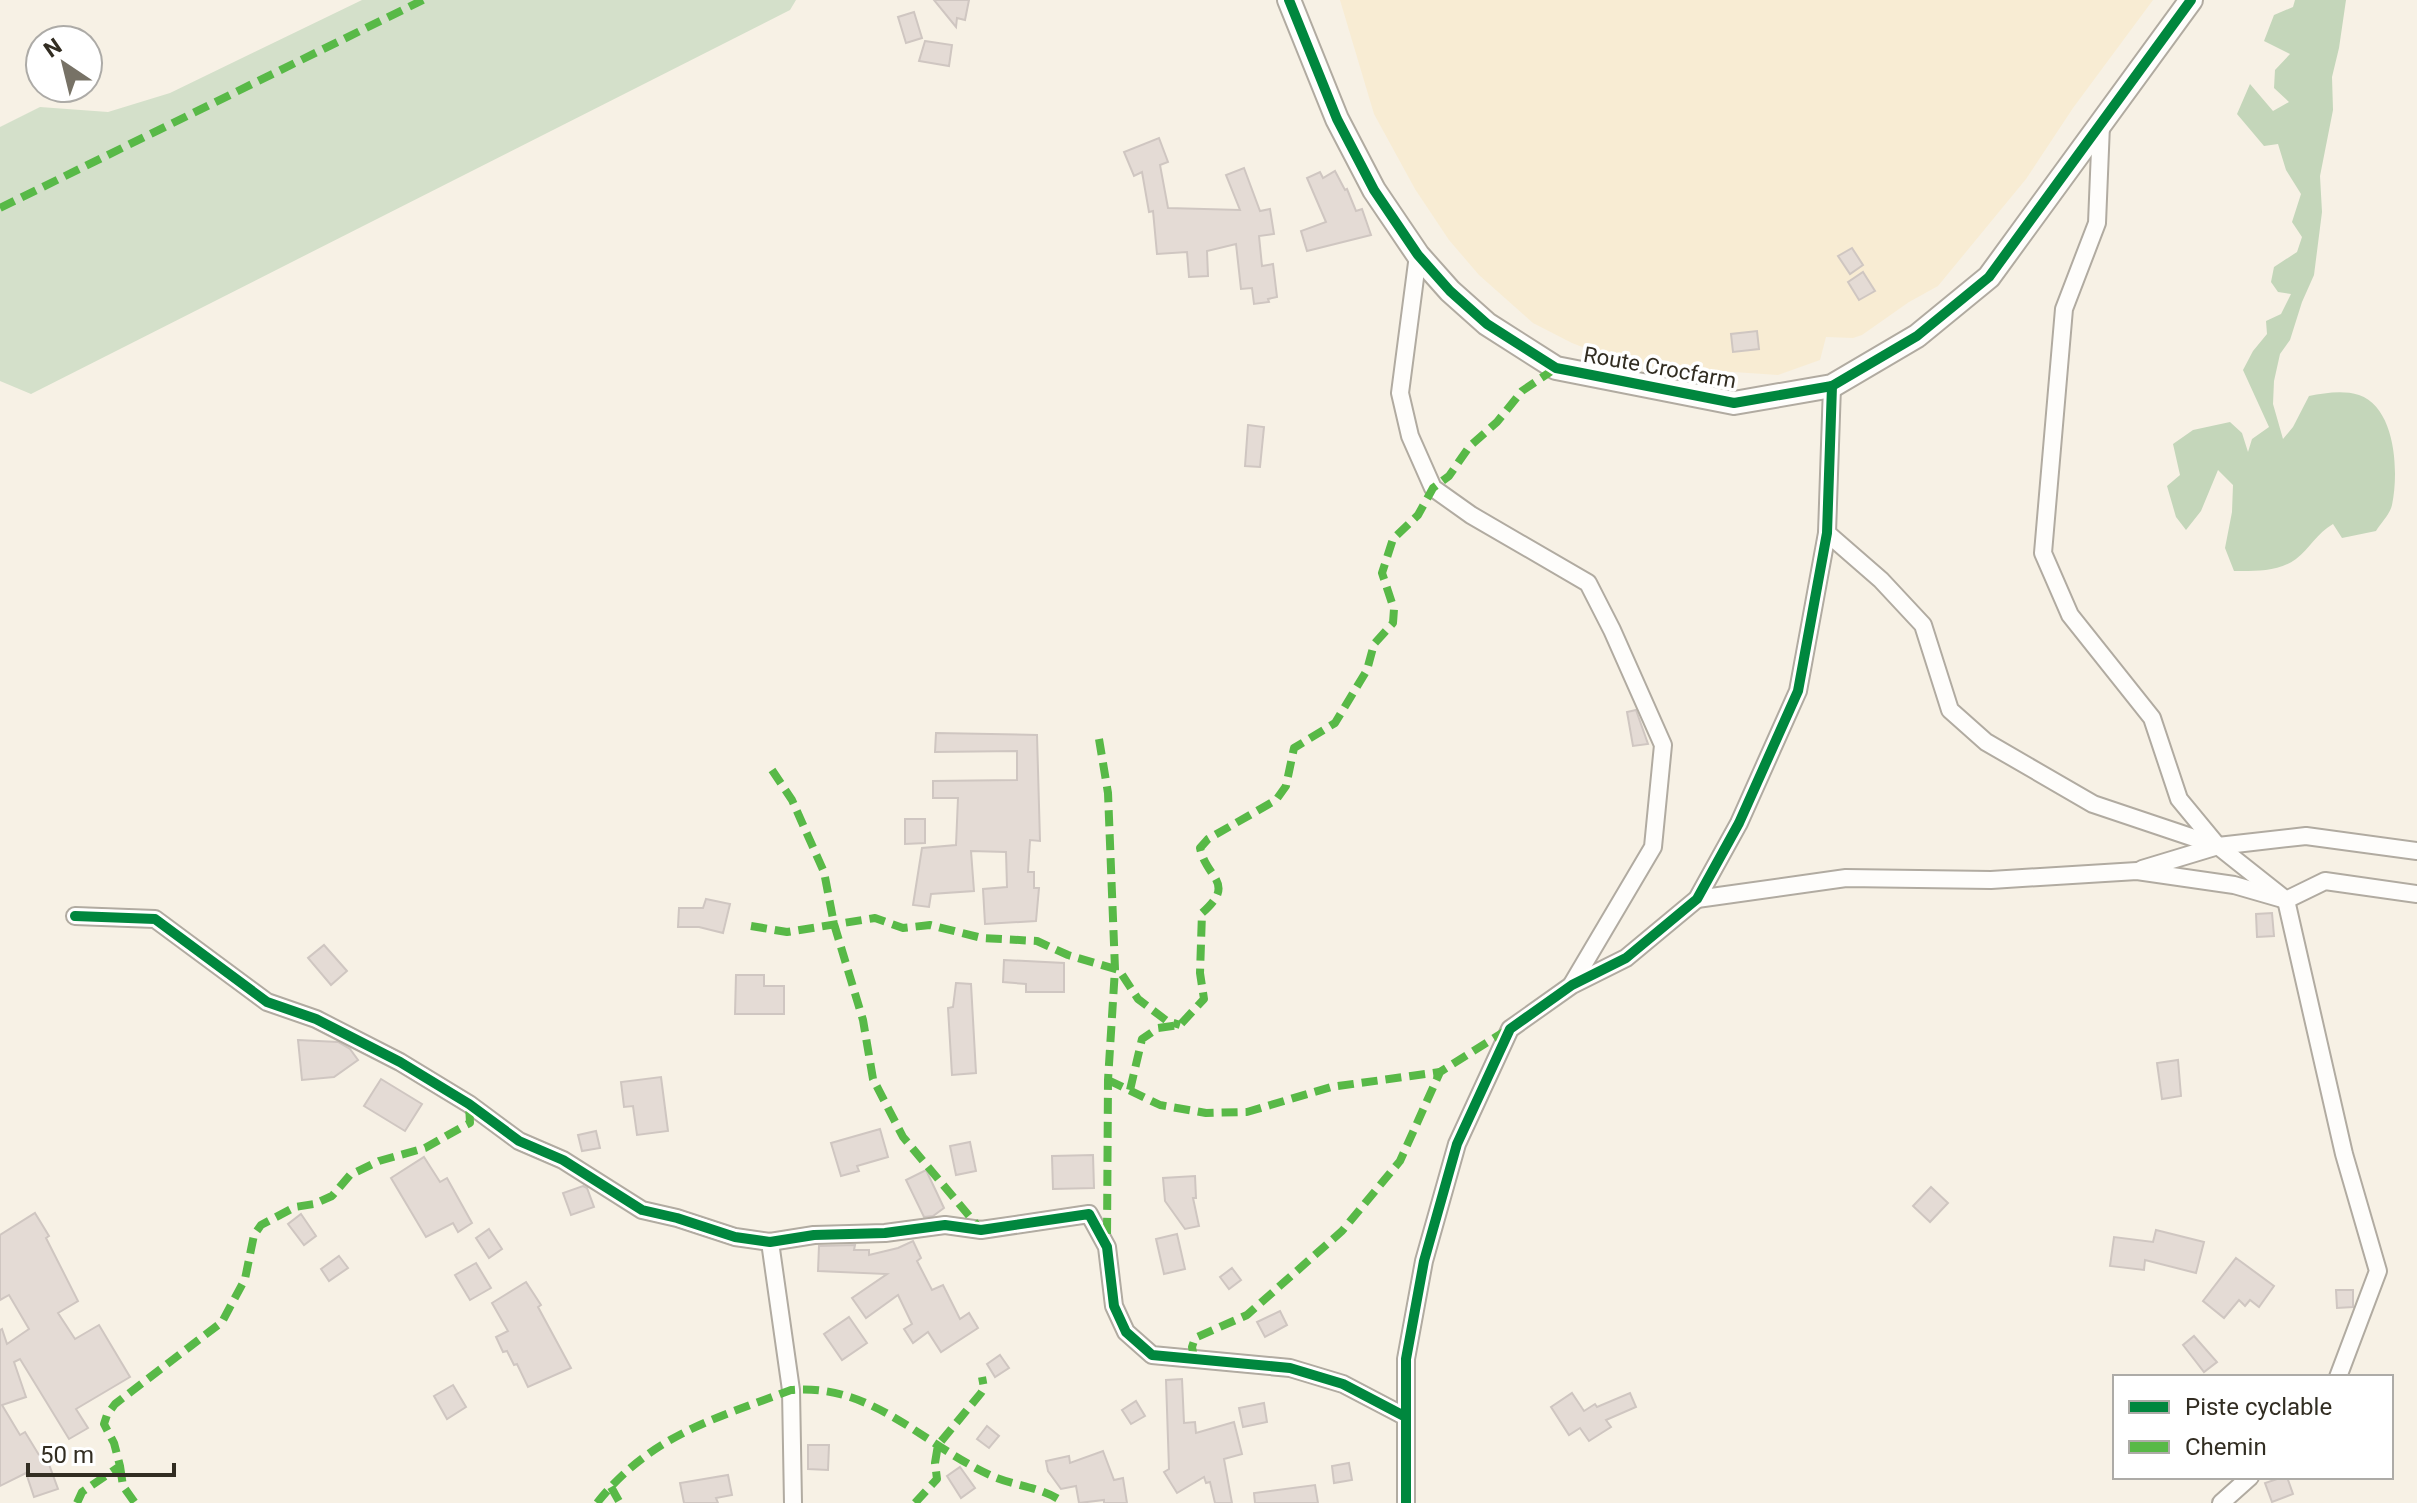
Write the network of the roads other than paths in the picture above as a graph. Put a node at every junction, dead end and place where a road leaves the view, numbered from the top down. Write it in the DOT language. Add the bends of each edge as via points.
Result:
graph roads {
  1 [pos="1289,0"];
  2 [pos="2191,0"];
  3 [pos="2101,125"];
  4 [pos="1418,255"];
  5 [pos="1832,386"];
  6 [pos="1827,533"];
  7 [pos="2218,846"];
  8 [pos="2417,851"];
  9 [pos="2137,871"];
  10 [pos="2417,894"];
  11 [pos="1697,899"];
  12 [pos="2286,900"];
  13 [pos="75,916"];
  14 [pos="1572,985"];
  15 [pos="770,1242"];
  16 [pos="2339,1375"];
  17 [pos="1404,1416"];
  18 [pos="2248,1479"];
  19 [pos="793,1503"];
  20 [pos="1406,1503"];
  21 [pos="2221,1503"];
  1 -- 4 [label="street, Route Crocfarm" via="1337,119 1374,190"];
  2 -- 3 [label="street, Route Crocfarm"];
  3 -- 5 [label="street, Route Crocfarm" via="1989,277 1917,336"];
  3 -- 7 [label="street" via="2097,223 2064,309 2043,553 2070,615 2152,718 2179,799"];
  4 -- 5 [label="street, Route Crocfarm" via="1487,324 1556,368 1734,403"];
  4 -- 14 [label="street" via="1400,393 1410,436 1433,488 1588,583 1663,745 1653,847"];
  5 -- 6 [label="street"];
  6 -- 7 [label="street" via="1923,625 1950,710 1986,742 2093,804"];
  6 -- 11 [label="street" via="1798,691 1739,823"];
  7 -- 8 [label="street" via="2306,836"];
  7 -- 9 [label="street"];
  7 -- 12 [label="street"];
  9 -- 11 [label="street" via="1991,880 1846,878"];
  9 -- 12 [label="street" via="2234,885"];
  10 -- 12 [label="street" via="2325,881"];
  11 -- 14 [label="street" via="1626,958"];
  12 -- 16 [label="street" via="2344,1154 2378,1271"];
  13 -- 15 [label="street" via="155,919 267,1002 316,1019 400,1062 519,1141 563,1160 642,1210"];
  14 -- 17 [label="street" via="1510,1029 1457,1144 1424,1261 1406,1359"];
  15 -- 17 [label="street" via="945,1225 981,1230 1089,1214 1107,1247 1114,1306 1126,1332 1152,1355 1290,1368 1343,1384"];
  15 -- 19 [label="street" via="791,1390"];
  17 -- 20 [label="street"];
  18 -- 21 [label="street"];
}
